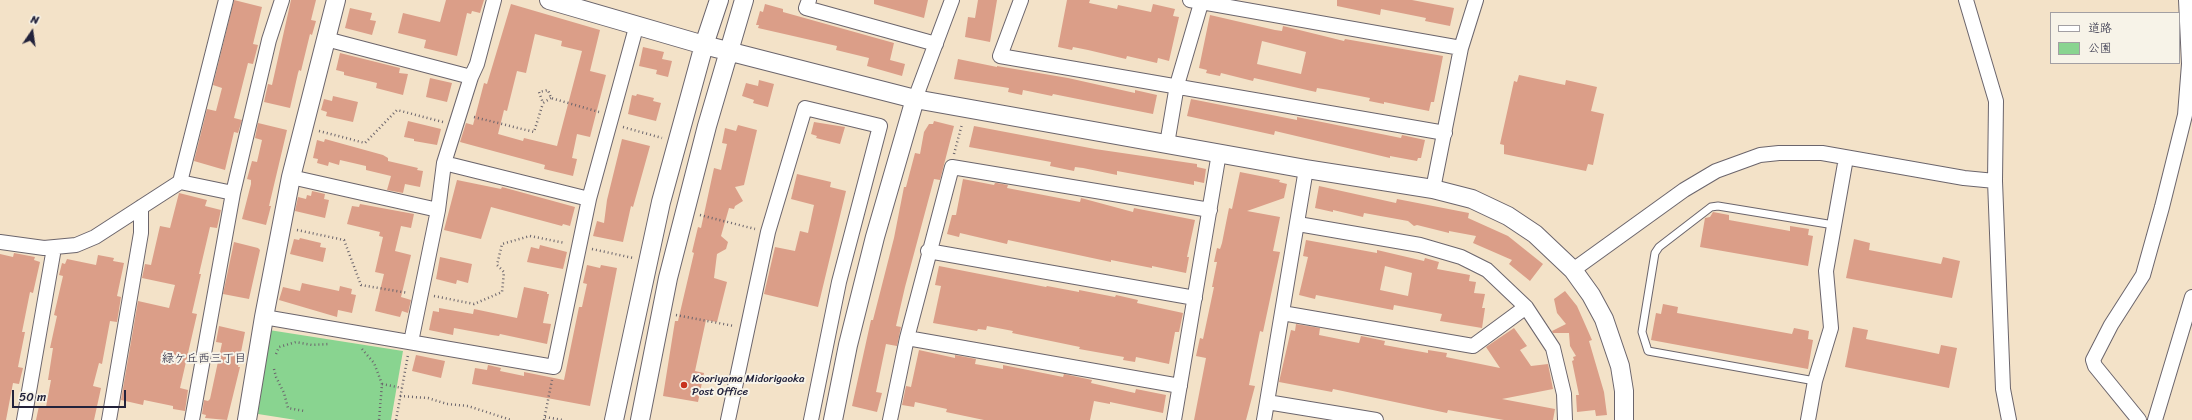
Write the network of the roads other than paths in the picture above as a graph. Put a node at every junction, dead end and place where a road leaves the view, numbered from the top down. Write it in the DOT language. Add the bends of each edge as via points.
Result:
graph roads {
  1 [pos="226,0"];
  2 [pos="282,0"];
  3 [pos="336,0"];
  4 [pos="494,0"];
  5 [pos="549,0"];
  6 [pos="719,0"];
  7 [pos="744,0"];
  8 [pos="809,0"];
  9 [pos="952,0"];
  10 [pos="1021,0"];
  11 [pos="1476,0"];
  12 [pos="1966,0"];
  13 [pos="2186,0"];
  14 [pos="1198,1"];
  15 [pos="581,4"];
  16 [pos="636,24"];
  17 [pos="326,39"];
  18 [pos="936,44"];
  19 [pos="704,45"];
  20 [pos="1461,48"];
  21 [pos="728,52"];
  22 [pos="471,76"];
  23 [pos="1178,85"];
  24 [pos="915,99"];
  25 [pos="1445,133"];
  26 [pos="1167,144"];
  27 [pos="1219,153"];
  28 [pos="1846,158"];
  29 [pos="444,163"];
  30 [pos="1306,169"];
  31 [pos="291,178"];
  32 [pos="1995,181"];
  33 [pos="180,182"];
  34 [pos="1433,189"];
  35 [pos="233,193"];
  36 [pos="589,199"];
  37 [pos="141,208"];
  38 [pos="438,210"];
  39 [pos="1210,210"];
  40 [pos="1298,224"];
  41 [pos="1834,226"];
  42 [pos="852,231"];
  43 [pos="875,237"];
  44 [pos="0,242"];
  45 [pos="54,248"];
  46 [pos="928,251"];
  47 [pos="1573,270"];
  48 [pos="2192,297"];
  49 [pos="1195,298"];
  50 [pos="1526,307"];
  51 [pos="1282,313"];
  52 [pos="264,317"];
  53 [pos="907,338"];
  54 [pos="827,340"];
  55 [pos="411,342"];
  56 [pos="848,345"];
  57 [pos="1815,381"];
  58 [pos="1180,386"];
  59 [pos="1267,402"];
  60 [pos="24,420"];
  61 [pos="109,420"];
  62 [pos="192,420"];
  63 [pos="247,420"];
  64 [pos="614,420"];
  65 [pos="640,420"];
  66 [pos="728,420"];
  67 [pos="811,420"];
  68 [pos="833,420"];
  69 [pos="890,420"];
  70 [pos="1174,420"];
  71 [pos="1264,420"];
  72 [pos="1376,420"];
  73 [pos="1565,420"];
  74 [pos="1624,420"];
  75 [pos="1808,420"];
  76 [pos="2009,420"];
  77 [pos="2139,420"];
  78 [pos="2155,420"];
  1 -- 33 [label="street"];
  2 -- 35 [label="street" via="269,40"];
  3 -- 17 [label="street"];
  4 -- 22 [label="street" via="477,64"];
  5 -- 15 [label="street"];
  6 -- 19 [label="street"];
  7 -- 21 [label="street"];
  8 -- 18 [label="street" via="806,8"];
  9 -- 18 [label="street"];
  10 -- 23 [label="street" via="1000,56"];
  11 -- 20 [label="street"];
  12 -- 32 [label="street" via="1989,70 1996,101"];
  13 -- 77 [label="street" via="2189,64 2185,115 2162,207 2142,275 2093,360 2095,366"];
  14 -- 20 [label="street"];
  14 -- 23 [label="street"];
  15 -- 16 [label="street"];
  16 -- 19 [label="street"];
  16 -- 36 [label="street"];
  17 -- 22 [label="street"];
  17 -- 31 [label="street"];
  18 -- 24 [label="street"];
  19 -- 21 [label="street"];
  19 -- 64 [label="street" via="661,202"];
  20 -- 25 [label="street"];
  21 -- 24 [label="street"];
  21 -- 65 [label="street" via="668,278"];
  22 -- 29 [label="street"];
  23 -- 25 [label="street"];
  23 -- 26 [label="street"];
  24 -- 26 [label="street"];
  24 -- 43 [label="street"];
  25 -- 34 [label="street"];
  26 -- 27 [label="street"];
  27 -- 30 [label="street"];
  27 -- 39 [label="street"];
  28 -- 32 [label="street"];
  28 -- 41 [label="street"];
  28 -- 47 [label="street" via="1822,153 1779,153 1760,155 1724,168 1684,190"];
  29 -- 36 [label="street"];
  29 -- 38 [label="street"];
  30 -- 34 [label="street"];
  30 -- 40 [label="street"];
  31 -- 38 [label="street"];
  31 -- 52 [label="street"];
  32 -- 76 [label="street" via="2003,389"];
  33 -- 35 [label="street"];
  33 -- 37 [label="street"];
  34 -- 47 [label="street" via="1472,199 1508,216 1536,234"];
  35 -- 62 [label="street"];
  36 -- 55 [label="street" via="554,367"];
  37 -- 45 [label="street" via="95,237 76,245"];
  37 -- 61 [label="street" via="141,234"];
  38 -- 55 [label="street"];
  39 -- 46 [label="street" via="952,166"];
  39 -- 49 [label="street"];
  40 -- 50 [label="street" via="1420,246 1461,257 1495,277"];
  40 -- 51 [label="street"];
  41 -- 57 [label="street" via="1826,271 1832,328"];
  41 -- 57 [label="lane" via="1718,206 1711,207 1659,247 1655,253 1642,332 1648,352"];
  42 -- 43 [label="street"];
  42 -- 54 [label="street"];
  42 -- 66 [label="street" via="880,126 805,108 768,232"];
  43 -- 56 [label="street"];
  44 -- 45 [label="street"];
  45 -- 60 [label="street"];
  46 -- 49 [label="street"];
  46 -- 53 [label="street"];
  47 -- 74 [label="street" via="1591,294 1612,339 1622,378"];
  48 -- 78 [label="street"];
  49 -- 58 [label="street"];
  50 -- 51 [label="street" via="1473,346"];
  50 -- 73 [label="street" via="1553,348 1564,394"];
  51 -- 59 [label="street"];
  52 -- 55 [label="street"];
  52 -- 63 [label="street"];
  53 -- 58 [label="street"];
  53 -- 69 [label="street"];
  54 -- 56 [label="street"];
  54 -- 67 [label="street"];
  56 -- 68 [label="street"];
  57 -- 75 [label="street"];
  58 -- 70 [label="street"];
  59 -- 71 [label="street"];
  59 -- 72 [label="street"];
}
